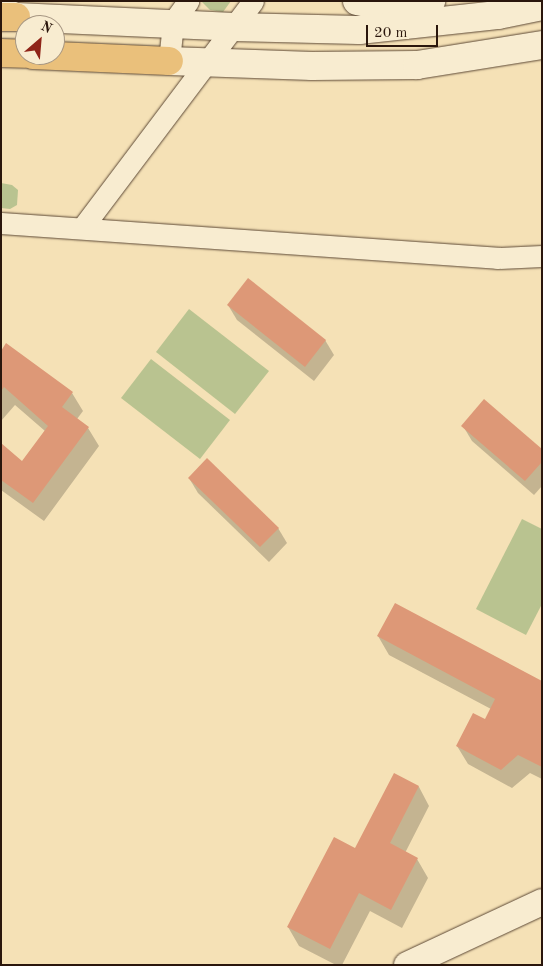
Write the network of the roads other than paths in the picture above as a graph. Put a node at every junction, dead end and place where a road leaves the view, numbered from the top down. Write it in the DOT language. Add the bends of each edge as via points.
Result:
graph roads {
  1 [pos="253,1"];
  2 [pos="357,1"];
  3 [pos="431,1"];
  4 [pos="542,6"];
  5 [pos="181,12"];
  6 [pos="6,15"];
  7 [pos="234,27"];
  8 [pos="542,46"];
  9 [pos="1,53"];
  10 [pos="15,54"];
  11 [pos="65,56"];
  12 [pos="169,61"];
  13 [pos="207,62"];
  14 [pos="1,223"];
  15 [pos="82,228"];
  16 [pos="542,256"];
  17 [pos="542,902"];
  18 [pos="407,965"];
  1 -- 7 [label="street"];
  2 -- 3 [label="main road" via="394,8"];
  4 -- 7 [label="main road" via="498,15 359,30"];
  5 -- 6 [label="main road"];
  5 -- 7 [label="main road"];
  5 -- 12 [label="street"];
  7 -- 13 [label="street"];
  8 -- 13 [label="main road" via="417,65"];
  9 -- 10 [label="highway"];
  11 -- 12 [label="highway"];
  12 -- 13 [label="main road"];
  13 -- 15 [label="street"];
  14 -- 15 [label="street"];
  15 -- 16 [label="street" via="497,258"];
  17 -- 18 [label="street"];
}
